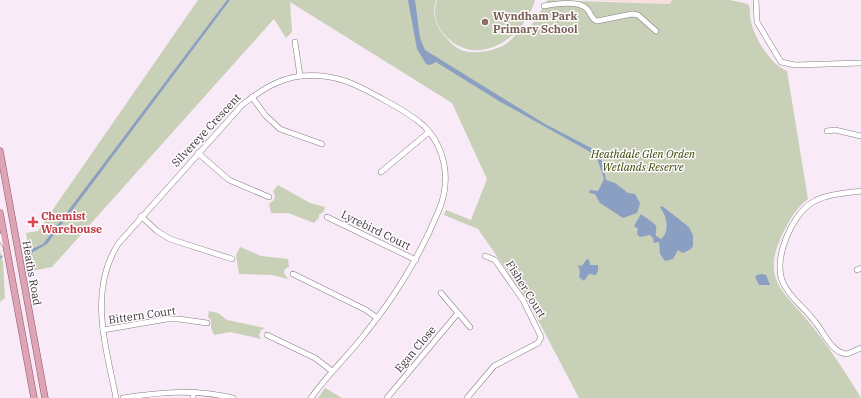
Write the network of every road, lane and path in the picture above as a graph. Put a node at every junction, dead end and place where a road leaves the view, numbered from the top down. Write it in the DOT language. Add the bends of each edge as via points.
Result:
graph roads {
  1 [pos="756,0"];
  2 [pos="544,6"];
  3 [pos="656,31"];
  4 [pos="295,42"];
  5 [pos="861,63"];
  6 [pos="300,76"];
  7 [pos="252,96"];
  8 [pos="826,131"];
  9 [pos="429,132"];
  10 [pos="861,136"];
  11 [pos="322,144"];
  12 [pos="0,151"];
  13 [pos="198,153"];
  14 [pos="381,172"];
  15 [pos="861,191"];
  16 [pos="269,197"];
  17 [pos="11,210"];
  18 [pos="0,214"];
  19 [pos="141,216"];
  20 [pos="327,217"];
  21 [pos="0,236"];
  22 [pos="6,247"];
  23 [pos="485,256"];
  24 [pos="232,259"];
  25 [pos="416,260"];
  26 [pos="293,274"];
  27 [pos="441,293"];
  28 [pos="458,313"];
  29 [pos="377,318"];
  30 [pos="208,323"];
  31 [pos="470,327"];
  32 [pos="103,330"];
  33 [pos="267,335"];
  34 [pos="861,348"];
  35 [pos="332,371"];
  36 [pos="193,392"];
  37 [pos="34,398"];
  38 [pos="45,398"];
  39 [pos="116,398"];
  40 [pos="123,398"];
  41 [pos="193,398"];
  42 [pos="233,398"];
  43 [pos="311,398"];
  44 [pos="388,398"];
  45 [pos="467,398"];
  1 -- 5 [label="street" via="755,16 758,25 781,62 795,65"];
  2 -- 3 [label="street" via="568,2 583,4 593,20 597,21 627,14 638,15"];
  4 -- 6 [label="street"];
  6 -- 7 [label="street, Silvereye Crescent" via="275,82"];
  6 -- 9 [label="street, Silvereye Crescent" via="339,78 358,85 419,122"];
  7 -- 11 [label="street" via="265,115 280,129"];
  7 -- 13 [label="street, Silvereye Crescent"];
  8 -- 10 [label="street" via="835,130"];
  9 -- 14 [label="street"];
  9 -- 25 [label="street, Silvereye Crescent" via="442,155 445,191 432,228"];
  12 -- 17 [label="main road, Heaths Road"];
  13 -- 16 [label="street" via="229,180"];
  13 -- 19 [label="street, Silvereye Crescent"];
  15 -- 34 [label="street" via="822,198 806,207 785,241 779,263 785,287 817,323 835,349 848,354"];
  17 -- 18 [label="main road"];
  17 -- 38 [label="main road, Heaths Road"];
  18 -- 22 [label="main road, Heaths Road"];
  19 -- 24 [label="street" via="170,239"];
  19 -- 32 [label="street, Silvereye Crescent" via="118,244 106,269 100,297"];
  20 -- 25 [label="street, Lyrebird Court"];
  21 -- 22 [label="street"];
  22 -- 37 [label="main road, Heaths Road"];
  23 -- 45 [label="street, Fisher Court" via="495,260 523,300 541,337 538,343 491,369"];
  25 -- 29 [label="street, Silvereye Crescent"];
  26 -- 29 [label="street"];
  27 -- 28 [label="street"];
  28 -- 31 [label="street"];
  28 -- 44 [label="street, Egan Close"];
  29 -- 35 [label="street, Silvereye Crescent"];
  30 -- 32 [label="street, Bittern Court" via="167,319"];
  32 -- 39 [label="street, Silvereye Crescent"];
  33 -- 35 [label="street" via="315,358"];
  35 -- 43 [label="street, Silvereye Crescent"];
  36 -- 40 [label="street" via="163,392"];
  36 -- 41 [label="street"];
  36 -- 42 [label="street"];
}
